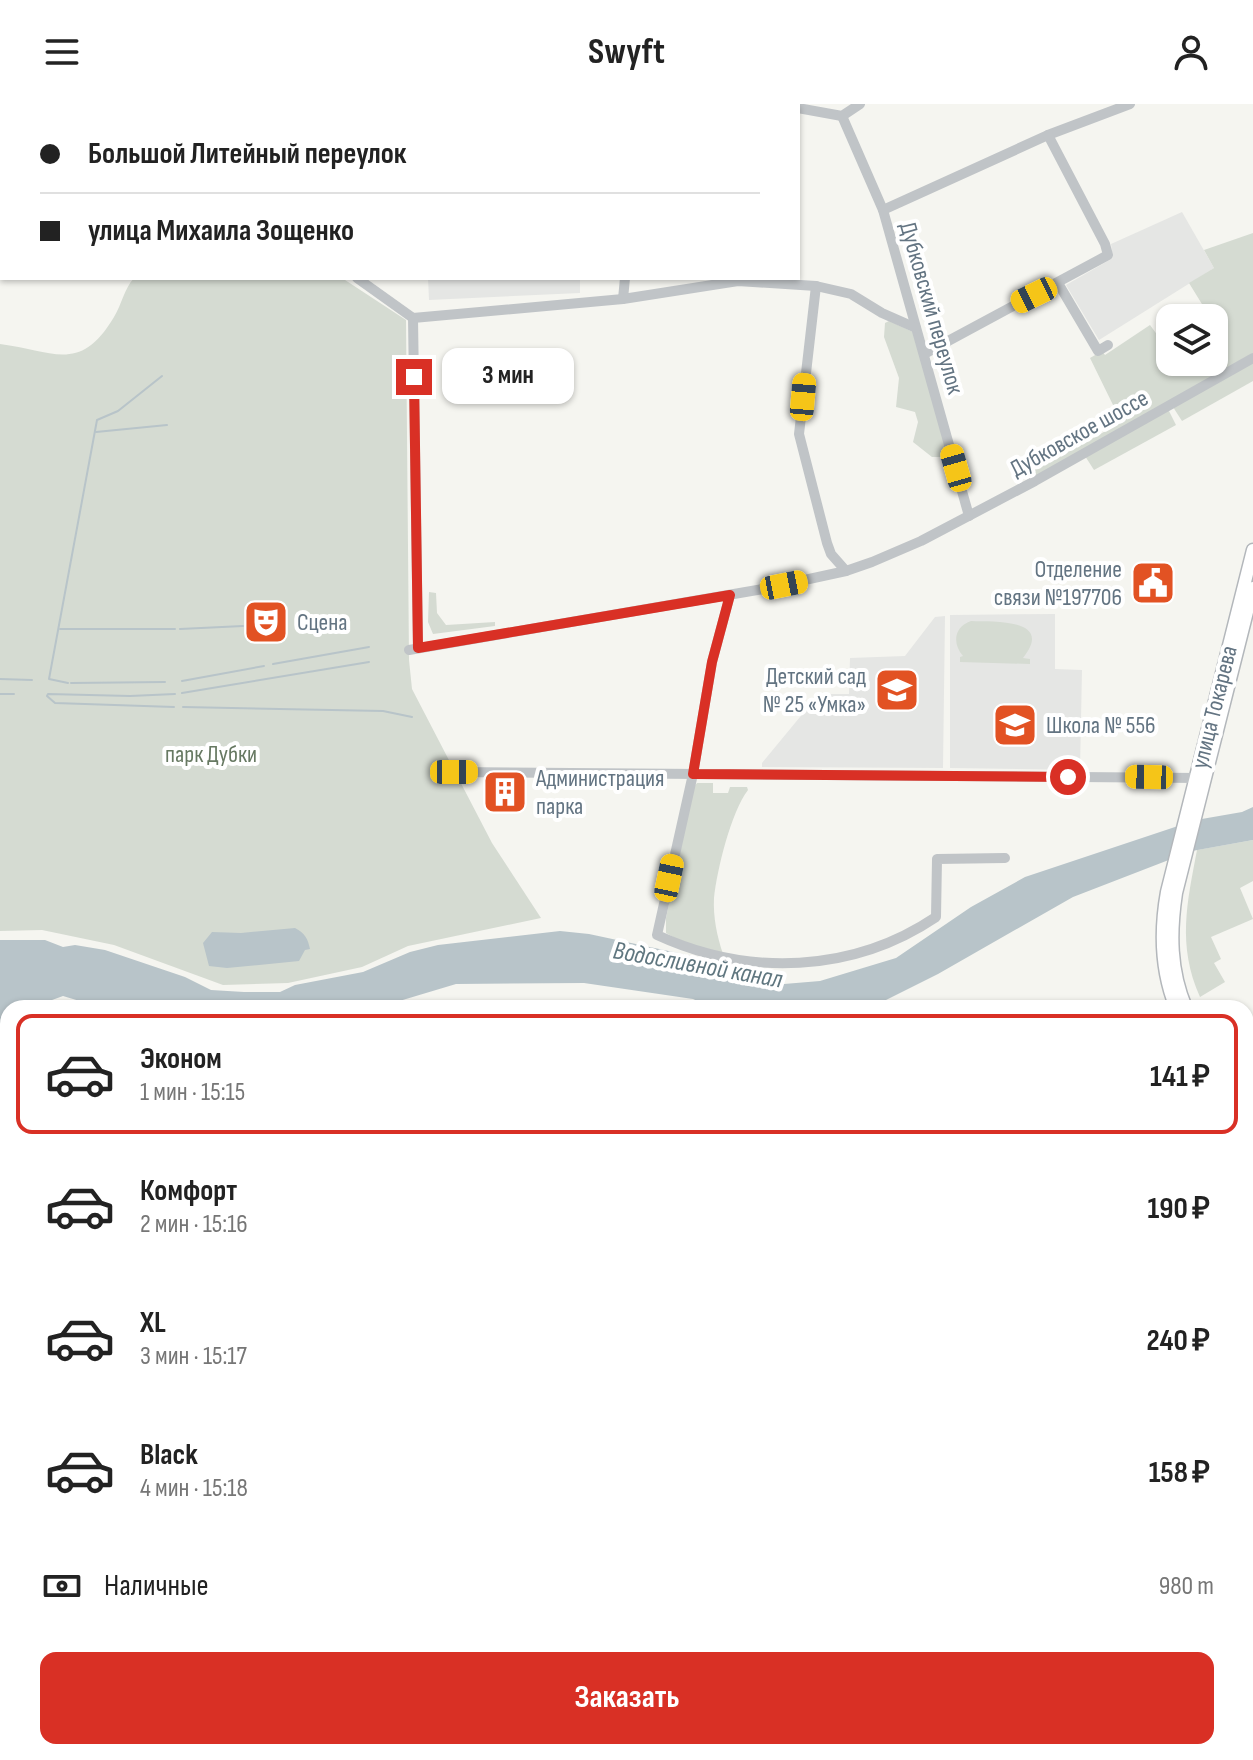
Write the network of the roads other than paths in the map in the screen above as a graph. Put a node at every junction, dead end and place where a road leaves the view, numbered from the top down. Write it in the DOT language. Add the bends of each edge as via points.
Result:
graph roads {
  1 [pos="860,104"];
  2 [pos="1130,104"];
  3 [pos="800,108"];
  4 [pos="842,116"];
  5 [pos="1048,135"];
  6 [pos="883,210"];
  7 [pos="360,280"];
  8 [pos="625,280"];
  9 [pos="738,280"];
  10 [pos="1058,283"];
  11 [pos="816,286"];
  12 [pos="623,299"];
  13 [pos="413,318"];
  14 [pos="916,328"];
  15 [pos="1108,345"];
  16 [pos="924,354"];
  17 [pos="1253,358"];
  18 [pos="969,516"];
  19 [pos="1253,550"];
  20 [pos="846,571"];
  21 [pos="1253,588"];
  22 [pos="730,595"];
  23 [pos="454,772"];
  24 [pos="693,774"];
  25 [pos="1201,778"];
  26 [pos="1005,858"];
  27 [pos="1179,862"];
  28 [pos="1173,1000"];
  29 [pos="1183,1000"];
  1 -- 4 [label="street"];
  2 -- 5 [label="street"];
  3 -- 4 [label="street"];
  4 -- 6 [label="street, Дубковский переулок"];
  5 -- 6 [label="street"];
  5 -- 10 [label="street" via="1108,255"];
  6 -- 14 [label="street, Дубковский переулок"];
  7 -- 13 [label="street"];
  8 -- 12 [label="street"];
  9 -- 11 [label="street"];
  9 -- 12 [label="street"];
  10 -- 15 [label="street" via="1098,351"];
  10 -- 16 [label="street"];
  11 -- 14 [label="street" via="851,294"];
  11 -- 20 [label="street" via="799,434 827,543"];
  12 -- 13 [label="street"];
  13 -- 22 [label="street, Дубковское шоссе" via="414,649"];
  14 -- 16 [label="street, Дубковский переулок"];
  16 -- 18 [label="street, Дубковский переулок"];
  17 -- 18 [label="street, Дубковское шоссе"];
  18 -- 20 [label="street, Дубковское шоссе"];
  19 -- 25 [label="main road, улица Токарева"];
  20 -- 22 [label="street, Дубковское шоссе"];
  21 -- 25 [label="main road, улица Токарева"];
  22 -- 24 [label="street" via="712,662"];
  23 -- 24 [label="street"];
  24 -- 25 [label="street"];
  24 -- 26 [label="street" via="657,935 690,950 776,963 815,963 889,944 936,917 937,859"];
  25 -- 27 [label="main road, улица Токарева"];
  27 -- 28 [label="main road" via="1163,916 1166,979"];
  27 -- 29 [label="main road" via="1171,941"];
}
